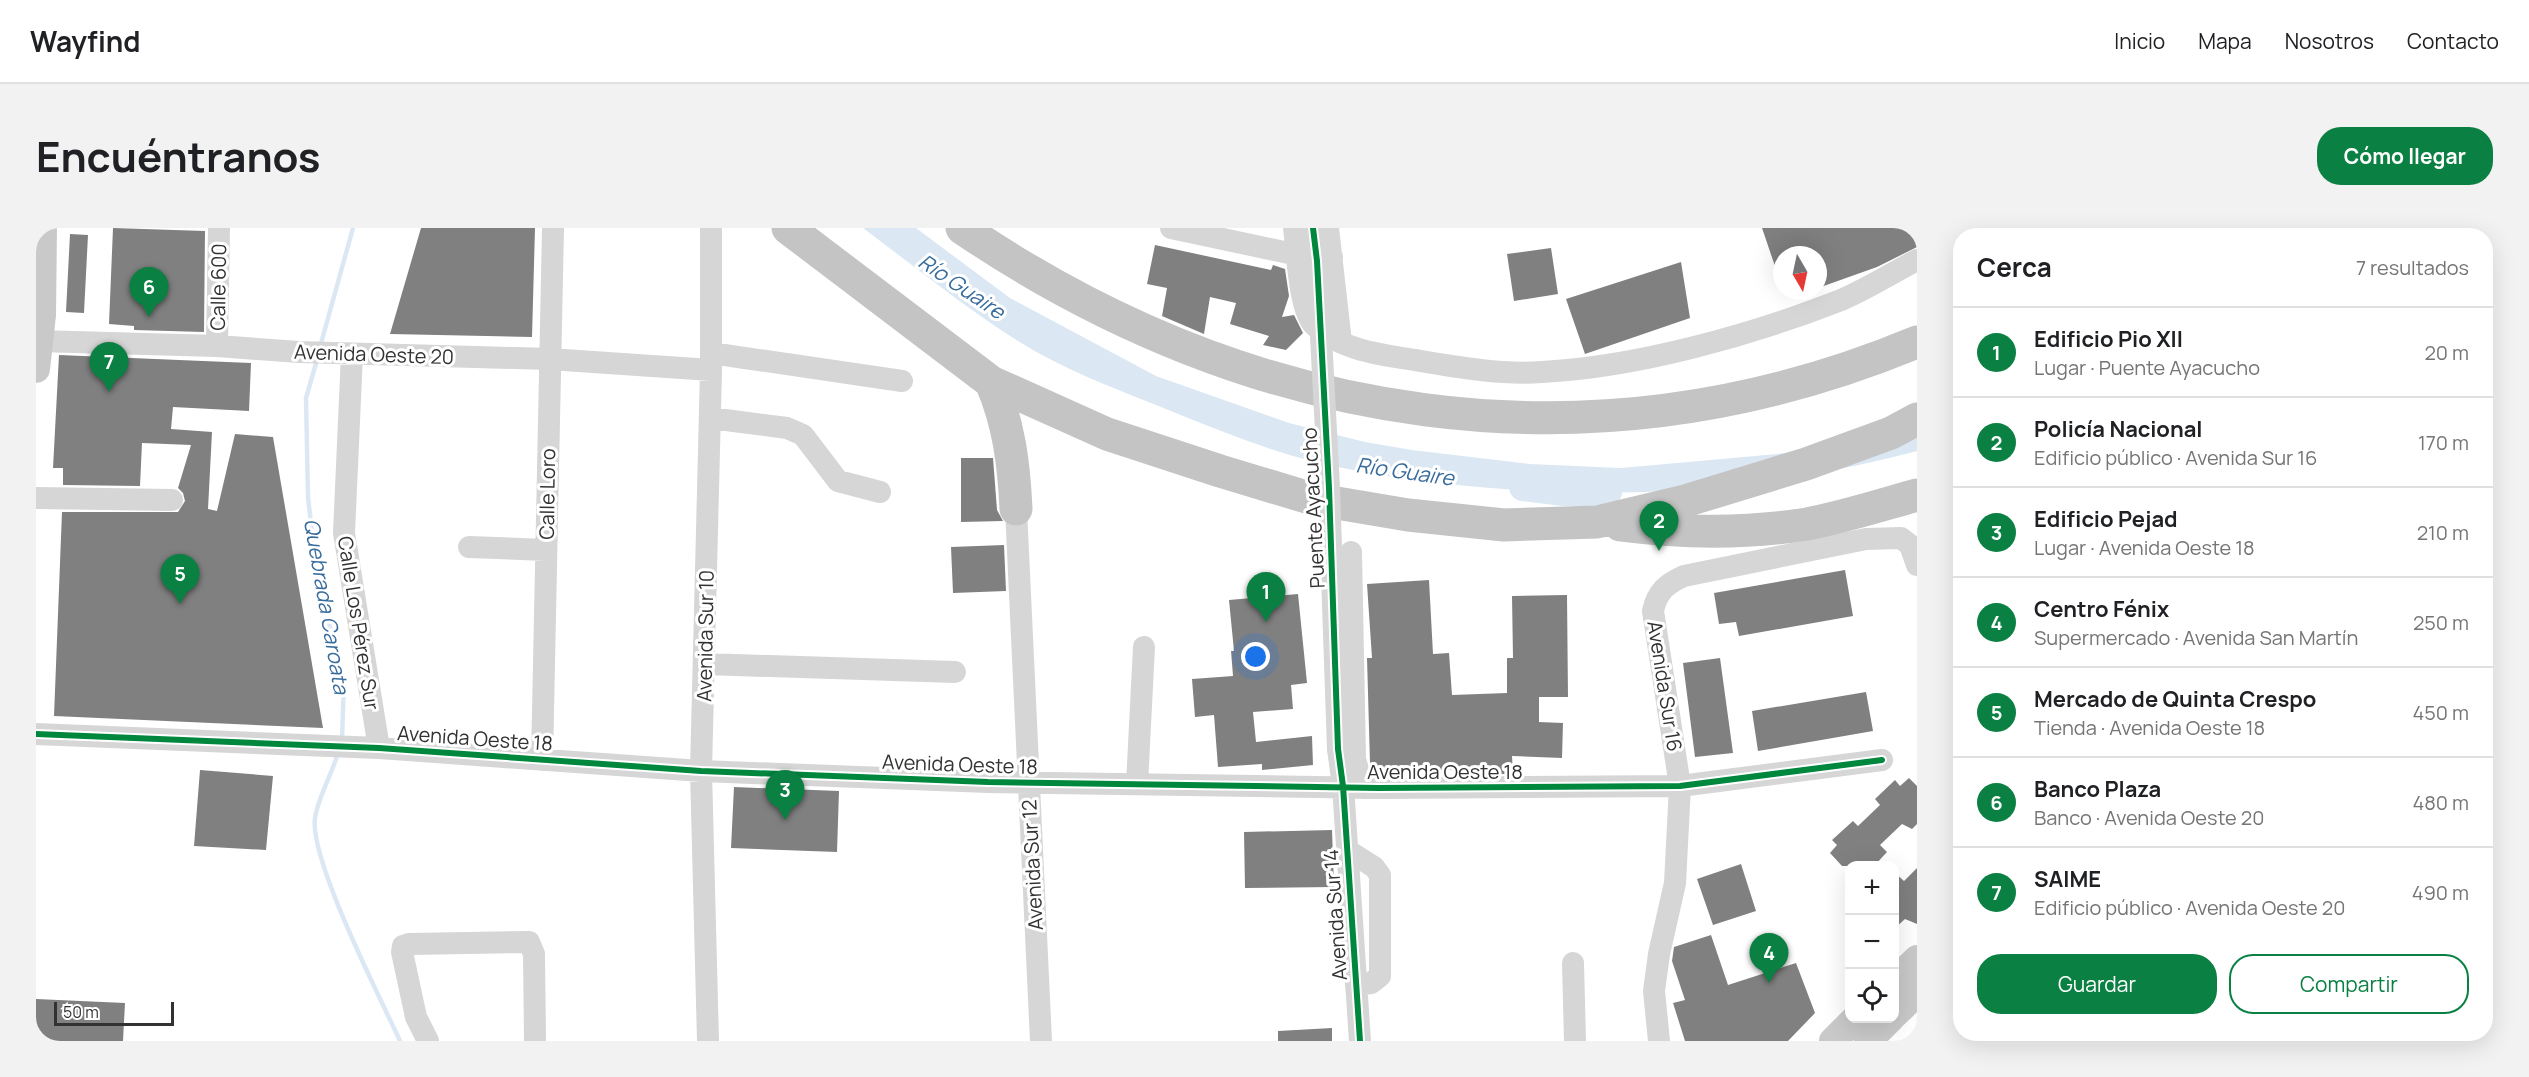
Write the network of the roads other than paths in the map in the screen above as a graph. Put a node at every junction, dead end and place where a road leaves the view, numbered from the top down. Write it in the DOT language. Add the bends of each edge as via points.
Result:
graph roads {
  1 [pos="43,228"];
  2 [pos="219,228"];
  3 [pos="553,228"];
  4 [pos="788,228"];
  5 [pos="962,228"];
  6 [pos="1171,228"];
  7 [pos="1294,228"];
  8 [pos="1312,228"];
  9 [pos="1329,228"];
  10 [pos="711,230"];
  11 [pos="1298,255"];
  12 [pos="1332,257"];
  13 [pos="1917,260"];
  14 [pos="37,340"];
  15 [pos="1341,342"];
  16 [pos="1917,342"];
  17 [pos="217,346"];
  18 [pos="342,354"];
  19 [pos="549,359"];
  20 [pos="711,362"];
  21 [pos="36,369"];
  22 [pos="902,381"];
  23 [pos="991,382"];
  24 [pos="710,418"];
  25 [pos="1917,419"];
  26 [pos="880,492"];
  27 [pos="1917,495"];
  28 [pos="36,498"];
  29 [pos="172,500"];
  30 [pos="1016,509"];
  31 [pos="1597,522"];
  32 [pos="470,548"];
  33 [pos="546,550"];
  34 [pos="1351,552"];
  35 [pos="1913,555"];
  36 [pos="1144,647"];
  37 [pos="705,664"];
  38 [pos="955,672"];
  39 [pos="36,734"];
  40 [pos="370,747"];
  41 [pos="542,760"];
  42 [pos="1882,760"];
  43 [pos="701,771"];
  44 [pos="1028,783"];
  45 [pos="1137,784"];
  46 [pos="1680,786"];
  47 [pos="1353,787"];
  48 [pos="1347,850"];
  49 [pos="1917,959"];
  50 [pos="1573,963"];
  51 [pos="1899,976"];
  52 [pos="1356,985"];
  53 [pos="1917,993"];
  54 [pos="1899,1010"];
  55 [pos="1851,1023"];
  56 [pos="1886,1023"];
  57 [pos="428,1041"];
  58 [pos="536,1041"];
  59 [pos="708,1041"];
  60 [pos="1041,1041"];
  61 [pos="1360,1041"];
  62 [pos="1575,1041"];
  63 [pos="1659,1041"];
  64 [pos="1833,1041"];
  65 [pos="1868,1041"];
  1 -- 14 [label="main road" via="42,315"];
  2 -- 17 [label="street, Calle 600"];
  3 -- 19 [label="street, Calle Loro"];
  4 -- 23 [label="highway"];
  5 -- 16 [label="highway" via="1089,304 1171,343 1322,390 1436,413 1519,418 1651,413 1782,388"];
  6 -- 11 [label="street"];
  7 -- 11 [label="street"];
  8 -- 47 [label="street, Puente Ayacucho, bridge" via="1329,488 1338,749"];
  9 -- 12 [label="street"];
  10 -- 20 [label="street, Avenida Sur 10"];
  11 -- 12 [label="street"];
  11 -- 15 [label="street" via="1309,317 1314,325"];
  12 -- 15 [label="street"];
  13 -- 15 [label="street" via="1842,299 1729,337 1618,363 1541,372 1499,370 1373,353"];
  14 -- 17 [label="street, Avenida Oeste 20"];
  14 -- 21 [label="main road"];
  17 -- 18 [label="street, Avenida Oeste 20"];
  18 -- 19 [label="street, Avenida Oeste 20"];
  18 -- 40 [label="street, Calle Los Pérez Sur" via="344,533"];
  19 -- 20 [label="street, Avenida Oeste 20"];
  19 -- 33 [label="street, Calle Loro"];
  20 -- 22 [label="street, Avenida Oeste 20"];
  20 -- 24 [label="street, Avenida Sur 10"];
  23 -- 30 [label="highway" via="1001,404 1009,441"];
  23 -- 31 [label="highway" via="1107,434 1313,499 1504,525"];
  24 -- 26 [label="street" via="787,428 803,435 838,481"];
  24 -- 37 [label="street, Avenida Sur 10"];
  25 -- 31 [label="highway" via="1806,465 1686,501"];
  27 -- 31 [label="highway" via="1828,519 1766,529 1653,529"];
  28 -- 29 [label="street"];
  30 -- 44 [label="street, Avenida Sur 12"];
  32 -- 33 [label="street"];
  33 -- 41 [label="street, Calle Loro"];
  34 -- 47 [label="street"];
  35 -- 46 [label="street, Avenida Sur 16" via="1901,538 1866,539 1684,576 1662,589 1653,611"];
  36 -- 45 [label="street"];
  37 -- 38 [label="street"];
  37 -- 43 [label="street, Avenida Sur 10"];
  39 -- 40 [label="street, Avenida Oeste 18"];
  40 -- 41 [label="street, Avenida Oeste 18"];
  41 -- 43 [label="street, Avenida Oeste 18"];
  42 -- 46 [label="street, Avenida Oeste 18"];
  43 -- 44 [label="street, Avenida Oeste 18"];
  43 -- 59 [label="street, Avenida Sur 10"];
  44 -- 45 [label="street, Avenida Oeste 18"];
  44 -- 60 [label="street, Avenida Sur 12"];
  45 -- 47 [label="street, Avenida Oeste 18"];
  46 -- 47 [label="street, Avenida Oeste 18"];
  46 -- 63 [label="street, Avenida Sur 16" via="1675,883 1654,991"];
  47 -- 48 [label="street, Avenida Sur 14"];
  48 -- 52 [label="street, Avenida Sur 14"];
  48 -- 52 [label="street" via="1374,867 1381,882 1380,976 1371,983"];
  49 -- 51 [label="main road"];
  50 -- 62 [label="street"];
  52 -- 61 [label="street, Avenida Sur 14"];
  53 -- 54 [label="main road"];
  55 -- 64 [label="main road"];
  56 -- 65 [label="main road"];
  57 -- 58 [label="street" via="416,1017 403,946 529,942 534,954"];
}
